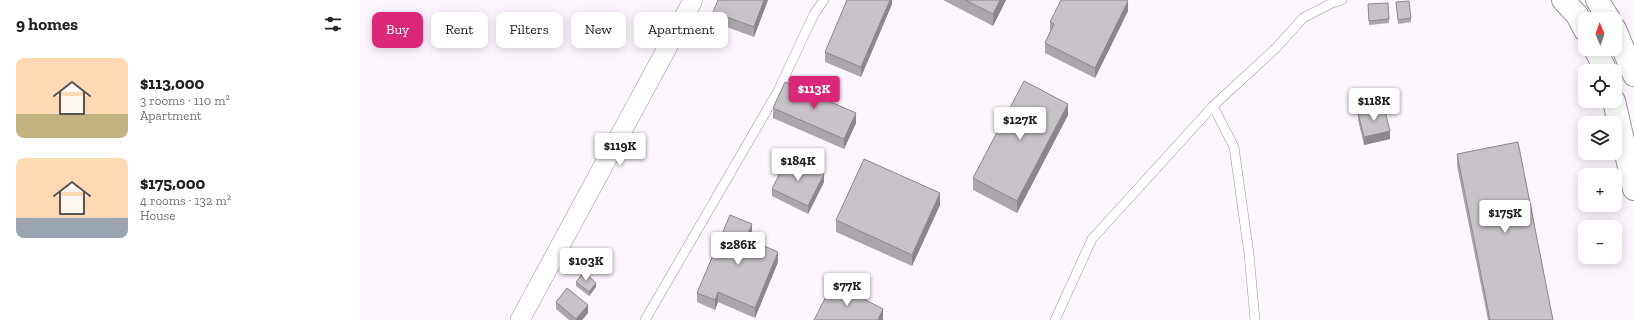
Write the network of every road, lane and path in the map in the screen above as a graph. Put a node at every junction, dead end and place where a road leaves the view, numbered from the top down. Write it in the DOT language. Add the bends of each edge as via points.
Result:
graph roads {
  1 [pos="693,0"];
  2 [pos="824,0"];
  3 [pos="1342,0"];
  4 [pos="1596,0"];
  5 [pos="1604,12"];
  6 [pos="1575,15"];
  7 [pos="1622,46"];
  8 [pos="1634,74"];
  9 [pos="1213,106"];
  10 [pos="1616,108"];
  11 [pos="1634,189"];
  12 [pos="520,320"];
  13 [pos="645,320"];
  14 [pos="1055,320"];
  15 [pos="1255,320"];
  1 -- 12 [label="street"];
  2 -- 13 [label="lane" via="814,14 778,91"];
  3 -- 9 [label="lane" via="1303,18 1276,48"];
  4 -- 5 [label="main road"];
  4 -- 6 [label="street"];
  7 -- 8 [label="main road"];
  9 -- 14 [label="lane" via="1092,239"];
  9 -- 15 [label="lane" via="1234,147"];
  10 -- 11 [label="main road"];
}
